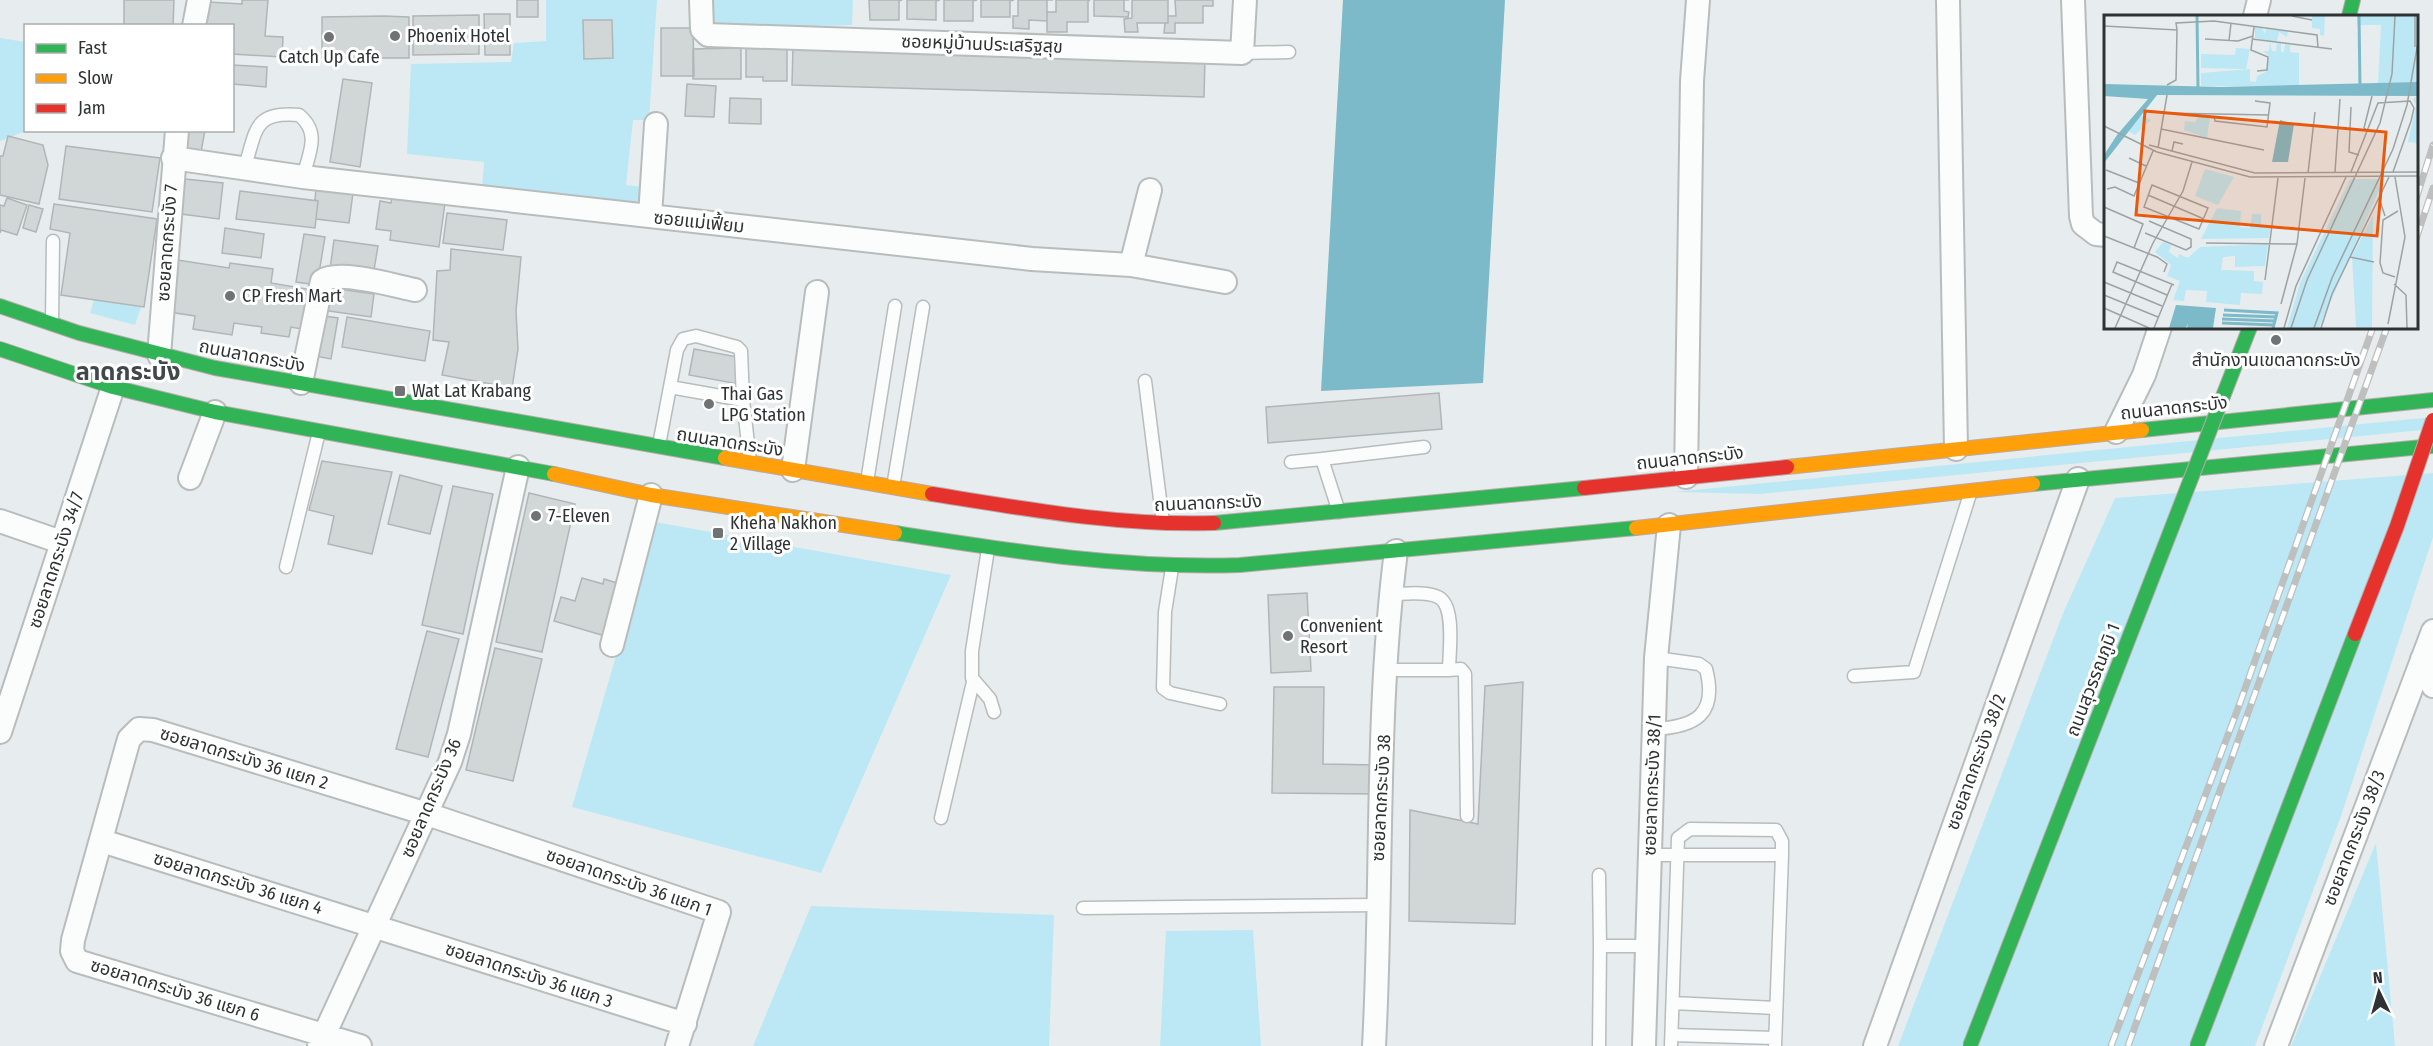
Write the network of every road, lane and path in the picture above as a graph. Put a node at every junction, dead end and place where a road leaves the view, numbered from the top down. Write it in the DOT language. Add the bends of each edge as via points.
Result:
graph roads {
  1 [pos="199,0"];
  2 [pos="701,0"];
  3 [pos="1245,0"];
  4 [pos="1698,0"];
  5 [pos="1948,0"];
  6 [pos="2073,0"];
  7 [pos="2353,0"];
  8 [pos="2349,15"];
  9 [pos="194,24"];
  10 [pos="1289,52"];
  11 [pos="1242,53"];
  12 [pos="656,124"];
  13 [pos="177,132"];
  14 [pos="173,158"];
  15 [pos="244,169"];
  16 [pos="303,177"];
  17 [pos="1150,190"];
  18 [pos="650,216"];
  19 [pos="2104,236"];
  20 [pos="53,241"];
  21 [pos="1131,264"];
  22 [pos="1225,282"];
  23 [pos="415,290"];
  24 [pos="817,292"];
  25 [pos="0,306"];
  26 [pos="895,306"];
  27 [pos="923,307"];
  28 [pos="52,327"];
  29 [pos="2160,328"];
  30 [pos="2250,328"];
  31 [pos="0,350"];
  32 [pos="159,355"];
  33 [pos="1144,381"];
  34 [pos="301,383"];
  35 [pos="113,387"];
  36 [pos="670,387"];
  37 [pos="743,400"];
  38 [pos="2433,400"];
  39 [pos="215,412"];
  40 [pos="2433,420"];
  41 [pos="319,431"];
  42 [pos="2116,432"];
  43 [pos="2433,446"];
  44 [pos="1424,447"];
  45 [pos="659,448"];
  46 [pos="1956,448"];
  47 [pos="1322,459"];
  48 [pos="520,461"];
  49 [pos="1291,462"];
  50 [pos="750,463"];
  51 [pos="793,470"];
  52 [pos="1686,477"];
  53 [pos="190,478"];
  54 [pos="2078,478"];
  55 [pos="867,483"];
  56 [pos="893,488"];
  57 [pos="1971,490"];
  58 [pos="651,495"];
  59 [pos="1339,513"];
  60 [pos="0,521"];
  61 [pos="1164,524"];
  62 [pos="1669,525"];
  63 [pos="61,542"];
  64 [pos="988,548"];
  65 [pos="1396,551"];
  66 [pos="286,567"];
  67 [pos="1173,568"];
  68 [pos="1391,594"];
  69 [pos="2433,631"];
  70 [pos="612,645"];
  71 [pos="1656,658"];
  72 [pos="2422,659"];
  73 [pos="1387,670"];
  74 [pos="1449,670"];
  75 [pos="1854,675"];
  76 [pos="974,682"];
  77 [pos="2433,686"];
  78 [pos="1220,704"];
  79 [pos="994,712"];
  80 [pos="1,727"];
  81 [pos="1654,729"];
  82 [pos="427,814"];
  83 [pos="1467,816"];
  84 [pos="941,818"];
  85 [pos="102,841"];
  86 [pos="1650,855"];
  87 [pos="1677,855"];
  88 [pos="1782,855"];
  89 [pos="1599,875"];
  90 [pos="1377,905"];
  91 [pos="1083,908"];
  92 [pos="374,926"];
  93 [pos="1600,945"];
  94 [pos="1647,946"];
  95 [pos="1673,1003"];
  96 [pos="1776,1008"];
  97 [pos="685,1023"];
  98 [pos="321,1040"];
  99 [pos="1671,1040"];
  100 [pos="1775,1042"];
  101 [pos="360,1046"];
  102 [pos="677,1046"];
  103 [pos="1374,1046"];
  104 [pos="1599,1046"];
  105 [pos="1644,1046"];
  106 [pos="1875,1046"];
  107 [pos="1970,1046"];
  108 [pos="2197,1046"];
  109 [pos="2276,1046"];
  1 -- 9 [label="street"];
  2 -- 11 [label="street, ซอยหมู่บ้านประเสริฐสุข" via="702,29 708,35"];
  3 -- 11 [label="street"];
  4 -- 52 [label="street" via="1692,81"];
  5 -- 46 [label="street"];
  6 -- 19 [label="street" via="2081,216 2083,224"];
  7 -- 8 [label="main road"];
  10 -- 11 [label="lane"];
  12 -- 18 [label="street"];
  13 -- 14 [label="street, ซอยลาดกระบัง 7"];
  14 -- 15 [label="street, ซอยแม่เฟี้ยม"];
  14 -- 32 [label="street, ซอยลาดกระบัง 7"];
  15 -- 16 [label="street, ซอยแม่เฟี้ยม"];
  15 -- 16 [label="lane" via="258,127 266,117 277,113 299,115 311,129 312,140"];
  16 -- 18 [label="street, ซอยแม่เฟี้ยม"];
  17 -- 21 [label="street"];
  18 -- 21 [label="street, ซอยแม่เฟี้ยม" via="1032,260"];
  20 -- 28 [label="lane"];
  21 -- 22 [label="street, ซอยแม่เฟี้ยม"];
  23 -- 34 [label="street" via="343,277 322,281"];
  24 -- 51 [label="street"];
  25 -- 28 [label="main road, ถนนลาดกระบัง"];
  26 -- 55 [label="lane"];
  27 -- 56 [label="lane"];
  28 -- 32 [label="main road, ถนนลาดกระบัง"];
  29 -- 42 [label="street" via="2144,375"];
  30 -- 107 [label="main road, ถนนสุวรรณภูมิ 1, bridge"];
  31 -- 35 [label="main road"];
  32 -- 34 [label="main road, ถนนลาดกระบัง"];
  33 -- 61 [label="lane"];
  34 -- 45 [label="main road, ถนนลาดกระบัง" via="529,429"];
  35 -- 39 [label="main road"];
  35 -- 63 [label="street, ซอยลาดกระบัง 34/7"];
  36 -- 37 [label="lane"];
  36 -- 37 [label="lane" via="677,350 683,339 696,336 741,351"];
  36 -- 45 [label="lane"];
  37 -- 50 [label="lane"];
  38 -- 42 [label="main road, ถนนลาดกระบัง"];
  39 -- 41 [label="main road"];
  39 -- 53 [label="street"];
  40 -- 108 [label="main road, bridge" via="2397,526"];
  41 -- 48 [label="main road"];
  41 -- 66 [label="lane"];
  42 -- 46 [label="main road, ถนนลาดกระบัง"];
  43 -- 54 [label="main road"];
  44 -- 47 [label="lane"];
  45 -- 50 [label="main road, ถนนลาดกระบัง"];
  46 -- 52 [label="main road, ถนนลาดกระบัง"];
  47 -- 49 [label="lane"];
  47 -- 59 [label="lane"];
  48 -- 58 [label="main road"];
  48 -- 82 [label="street, ซอยลาดกระบัง 36" via="459,734"];
  50 -- 51 [label="main road, ถนนลาดกระบัง"];
  51 -- 55 [label="main road, ถนนลาดกระบัง"];
  52 -- 59 [label="main road, ถนนลาดกระบัง" via="1477,503"];
  54 -- 57 [label="main road"];
  54 -- 106 [label="street, ซอยลาดกระบัง 38/2"];
  55 -- 56 [label="main road, ถนนลาดกระบัง"];
  56 -- 61 [label="main road, ถนนลาดกระบัง" via="1073,516"];
  57 -- 62 [label="main road"];
  57 -- 75 [label="lane" via="1914,672"];
  58 -- 64 [label="main road"];
  58 -- 70 [label="street"];
  59 -- 61 [label="main road, ถนนลาดกระบัง"];
  60 -- 63 [label="street"];
  62 -- 65 [label="main road" via="1482,536"];
  62 -- 71 [label="street, ซอยลาดกระบัง 38/1"];
  63 -- 80 [label="street, ซอยลาดกระบัง 34/7"];
  64 -- 67 [label="main road" via="1109,565"];
  64 -- 76 [label="lane" via="972,651"];
  65 -- 67 [label="main road"];
  65 -- 68 [label="street, ซอยลาดกระบัง 38"];
  67 -- 78 [label="lane" via="1165,612 1163,688"];
  68 -- 73 [label="street, ซอยลาดกระบัง 38"];
  68 -- 74 [label="lane" via="1438,596 1446,603 1450,614"];
  69 -- 72 [label="street, ซอยลาดกระบัง 38/3"];
  71 -- 81 [label="street, ซอยลาดกระบัง 38/1"];
  71 -- 81 [label="lane" via="1699,664 1706,669 1709,681 1707,708 1701,717 1677,728"];
  72 -- 77 [label="street"];
  72 -- 109 [label="street, ซอยลาดกระบัง 38/3"];
  73 -- 74 [label="lane"];
  73 -- 90 [label="street, ซอยลาดกระบัง 38"];
  74 -- 83 [label="lane" via="1461,669 1465,674"];
  76 -- 79 [label="lane" via="990,699"];
  76 -- 84 [label="lane"];
  81 -- 86 [label="street, ซอยลาดกระบัง 38/1"];
  82 -- 85 [label="street, ซอยลาดกระบัง 36 แยก 2" via="153,730 139,729 129,739"];
  82 -- 92 [label="street, ซอยลาดกระบัง 36"];
  82 -- 97 [label="street, ซอยลาดกระบัง 36 แยก 1" via="719,912"];
  85 -- 92 [label="street, ซอยลาดกระบัง 36 แยก 4"];
  85 -- 98 [label="street, ซอยลาดกระบัง 36 แยก 6" via="73,940 72,951 77,961"];
  86 -- 87 [label="lane"];
  86 -- 94 [label="street, ซอยลาดกระบัง 38/1"];
  87 -- 88 [label="lane"];
  87 -- 88 [label="lane" via="1678,838 1690,829 1776,830 1782,841"];
  87 -- 95 [label="lane"];
  88 -- 96 [label="lane"];
  89 -- 93 [label="lane"];
  90 -- 91 [label="lane"];
  90 -- 103 [label="street, ซอยลาดกระบัง 38"];
  92 -- 97 [label="street, ซอยลาดกระบัง 36 แยก 3"];
  92 -- 98 [label="street, ซอยลาดกระบัง 36"];
  93 -- 94 [label="lane"];
  93 -- 104 [label="lane"];
  94 -- 105 [label="street, ซอยลาดกระบัง 38/1"];
  95 -- 96 [label="lane"];
  95 -- 99 [label="lane"];
  96 -- 100 [label="lane"];
  97 -- 102 [label="street"];
  98 -- 101 [label="street"];
  99 -- 100 [label="lane"];
}
